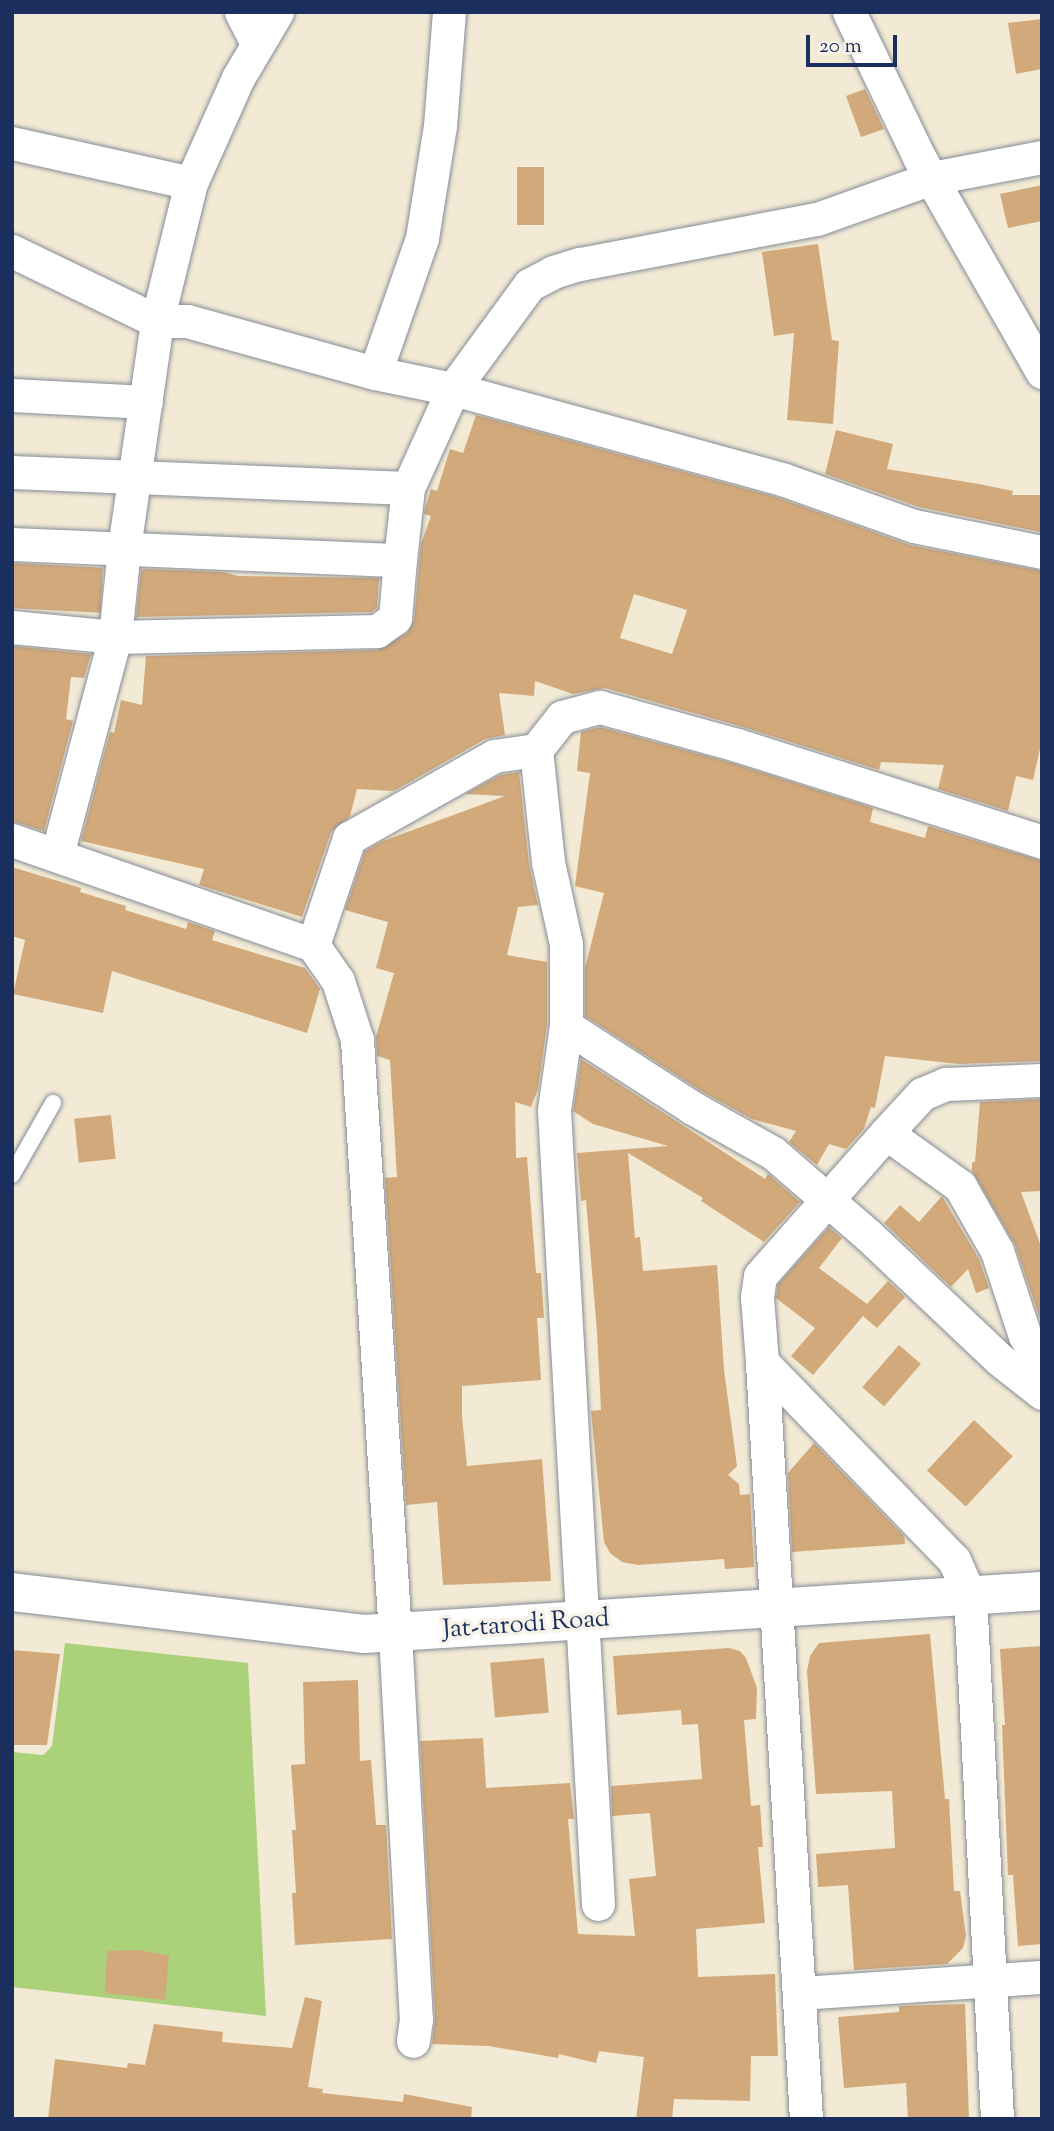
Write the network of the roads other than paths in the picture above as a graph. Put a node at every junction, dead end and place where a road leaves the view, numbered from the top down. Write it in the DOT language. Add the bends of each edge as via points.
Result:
graph roads {
  1 [pos="241,12"];
  2 [pos="277,12"];
  3 [pos="449,12"];
  4 [pos="849,12"];
  5 [pos="256,42"];
  6 [pos="12,143"];
  7 [pos="1042,157"];
  8 [pos="932,178"];
  9 [pos="191,183"];
  10 [pos="12,251"];
  11 [pos="157,321"];
  12 [pos="1042,372"];
  13 [pos="375,373"];
  14 [pos="453,389"];
  15 [pos="12,395"];
  16 [pos="146,402"];
  17 [pos="12,472"];
  18 [pos="136,477"];
  19 [pos="408,488"];
  20 [pos="12,544"];
  21 [pos="124,548"];
  22 [pos="1042,552"];
  23 [pos="400,560"];
  24 [pos="12,626"];
  25 [pos="115,637"];
  26 [pos="536,750"];
  27 [pos="12,839"];
  28 [pos="1042,842"];
  29 [pos="57,855"];
  30 [pos="313,945"];
  31 [pos="566,1026"];
  32 [pos="1042,1080"];
  33 [pos="53,1103"];
  34 [pos="886,1133"];
  35 [pos="12,1175"];
  36 [pos="826,1199"];
  37 [pos="762,1362"];
  38 [pos="1042,1362"];
  39 [pos="1042,1393"];
  40 [pos="1042,1591"];
  41 [pos="12,1592"];
  42 [pos="970,1596"];
  43 [pos="775,1608"];
  44 [pos="583,1622"];
  45 [pos="395,1634"];
  46 [pos="598,1904"];
  47 [pos="1042,1977"];
  48 [pos="990,1979"];
  49 [pos="800,1993"];
  50 [pos="413,2041"];
  51 [pos="806,2119"];
  52 [pos="997,2119"];
  1 -- 5 [label="street"];
  2 -- 5 [label="street"];
  3 -- 13 [label="street" via="440,125 422,238"];
  4 -- 8 [label="street"];
  5 -- 9 [label="street"];
  6 -- 9 [label="street"];
  7 -- 8 [label="street"];
  8 -- 12 [label="street"];
  8 -- 14 [label="street" via="817,219 553,272 529,285"];
  9 -- 11 [label="street"];
  10 -- 11 [label="street"];
  11 -- 13 [label="street" via="187,321"];
  11 -- 16 [label="street"];
  13 -- 14 [label="street"];
  14 -- 19 [label="street"];
  14 -- 22 [label="street" via="782,479 914,526"];
  15 -- 16 [label="street"];
  16 -- 18 [label="street"];
  17 -- 18 [label="street"];
  18 -- 19 [label="street"];
  18 -- 21 [label="street"];
  19 -- 23 [label="street"];
  20 -- 21 [label="street"];
  21 -- 23 [label="street"];
  21 -- 25 [label="street"];
  23 -- 25 [label="street" via="395,618 377,631"];
  24 -- 25 [label="street"];
  25 -- 29 [label="street"];
  26 -- 28 [label="street" via="562,717 600,707 737,745"];
  26 -- 30 [label="street" via="494,756 349,838"];
  26 -- 31 [label="street" via="548,862 566,944"];
  27 -- 29 [label="street"];
  29 -- 30 [label="street"];
  30 -- 45 [label="street" via="338,981 357,1040"];
  31 -- 36 [label="street" via="691,1107 773,1153"];
  31 -- 44 [label="street" via="554,1110"];
  32 -- 34 [label="street" via="946,1084 922,1094"];
  33 -- 35 [label="lane"];
  34 -- 36 [label="street"];
  34 -- 38 [label="street" via="960,1186 997,1251 1025,1336"];
  36 -- 37 [label="street" via="761,1276 757,1297"];
  36 -- 39 [label="street"];
  37 -- 42 [label="street" via="954,1560"];
  37 -- 43 [label="street"];
  40 -- 42 [label="street, Jat-tarodi Road"];
  41 -- 45 [label="street, Jat-tarodi Road"];
  42 -- 43 [label="street, Jat-tarodi Road"];
  42 -- 48 [label="street"];
  43 -- 44 [label="street, Jat-tarodi Road"];
  43 -- 49 [label="street"];
  44 -- 45 [label="street, Jat-tarodi Road"];
  44 -- 46 [label="street"];
  45 -- 50 [label="street" via="416,2019"];
  47 -- 48 [label="street"];
  48 -- 49 [label="street"];
  48 -- 52 [label="street"];
  49 -- 51 [label="street"];
}
